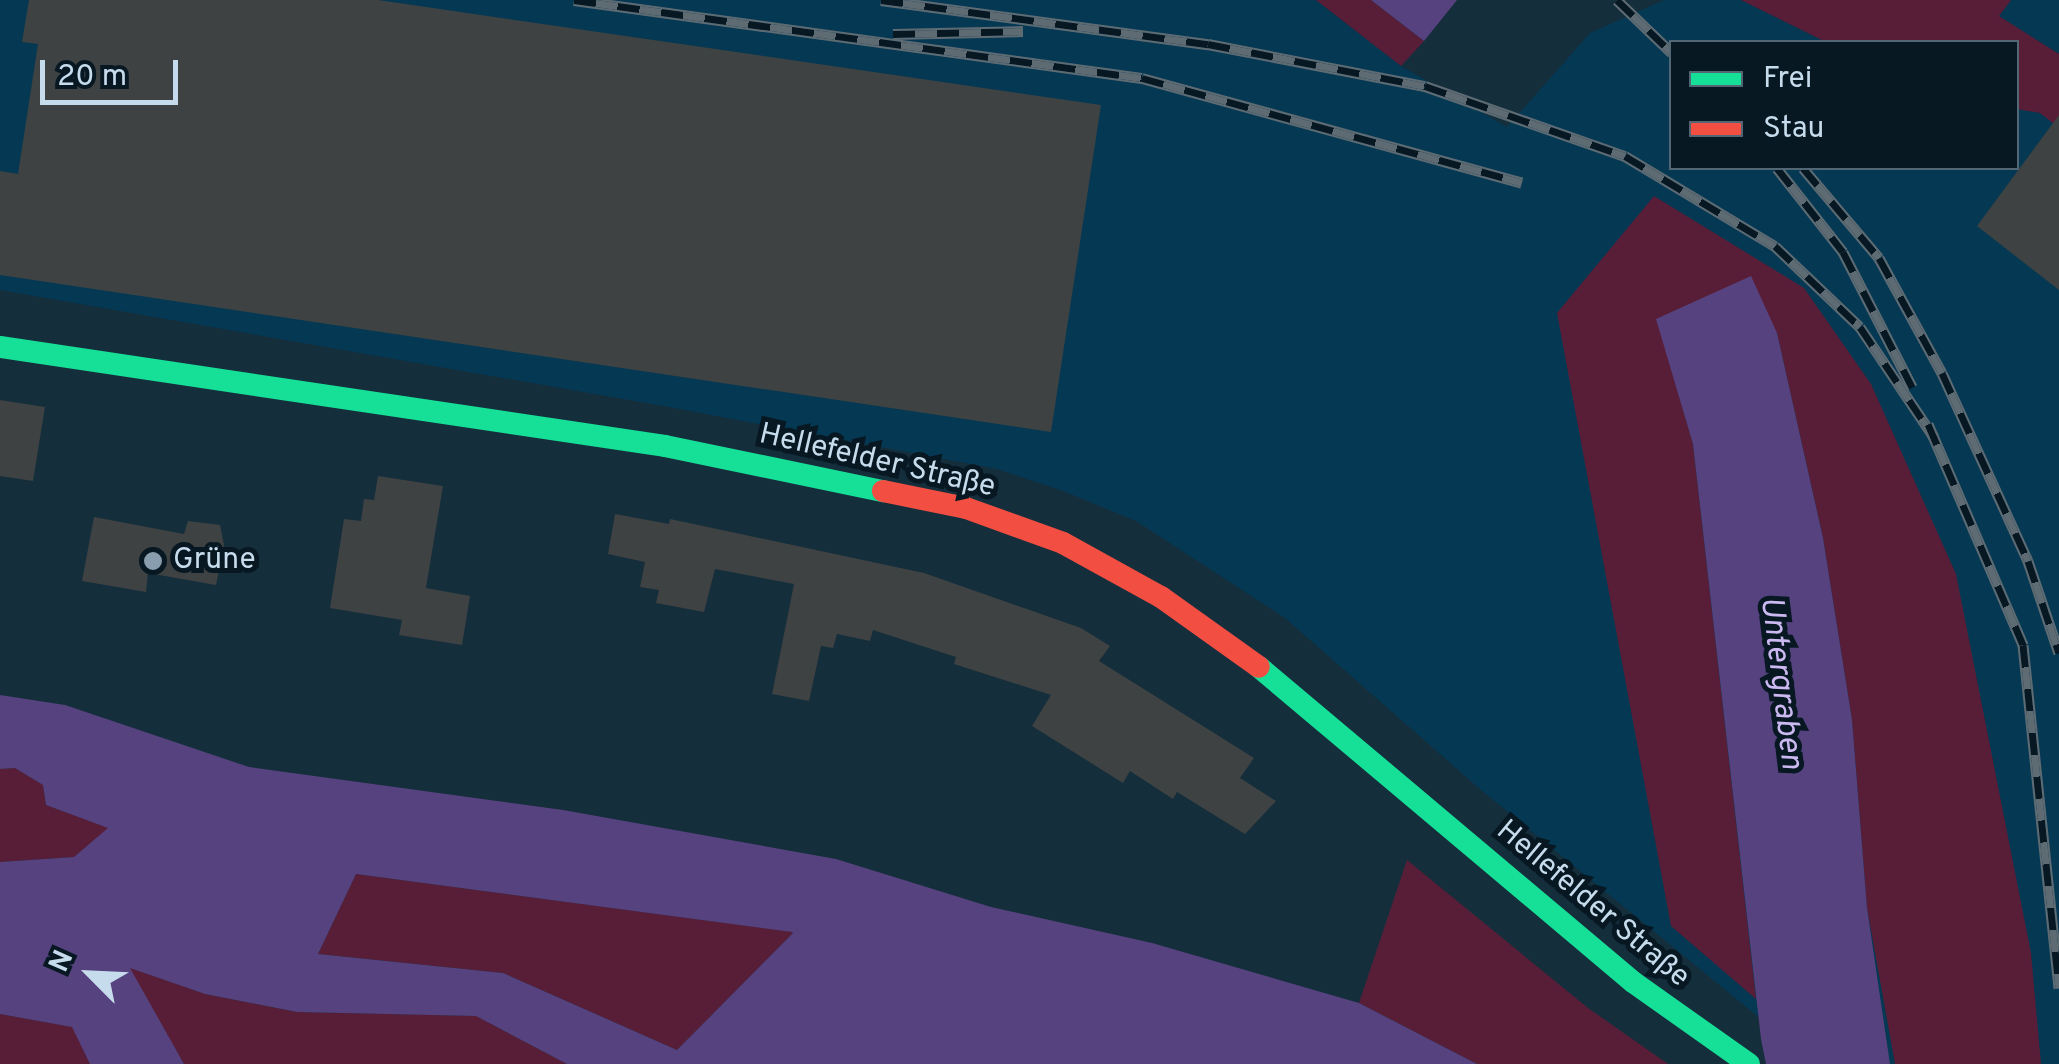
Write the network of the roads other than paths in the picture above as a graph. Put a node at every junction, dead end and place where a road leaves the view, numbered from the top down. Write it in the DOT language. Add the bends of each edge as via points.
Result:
graph roads {
  1 [pos="0,347"];
  2 [pos="1749,1064"];
  1 -- 2 [label="street, Hellefelder Straße" via="665,446 966,508 1062,543 1162,597 1244,654 1685,1023"];
}
